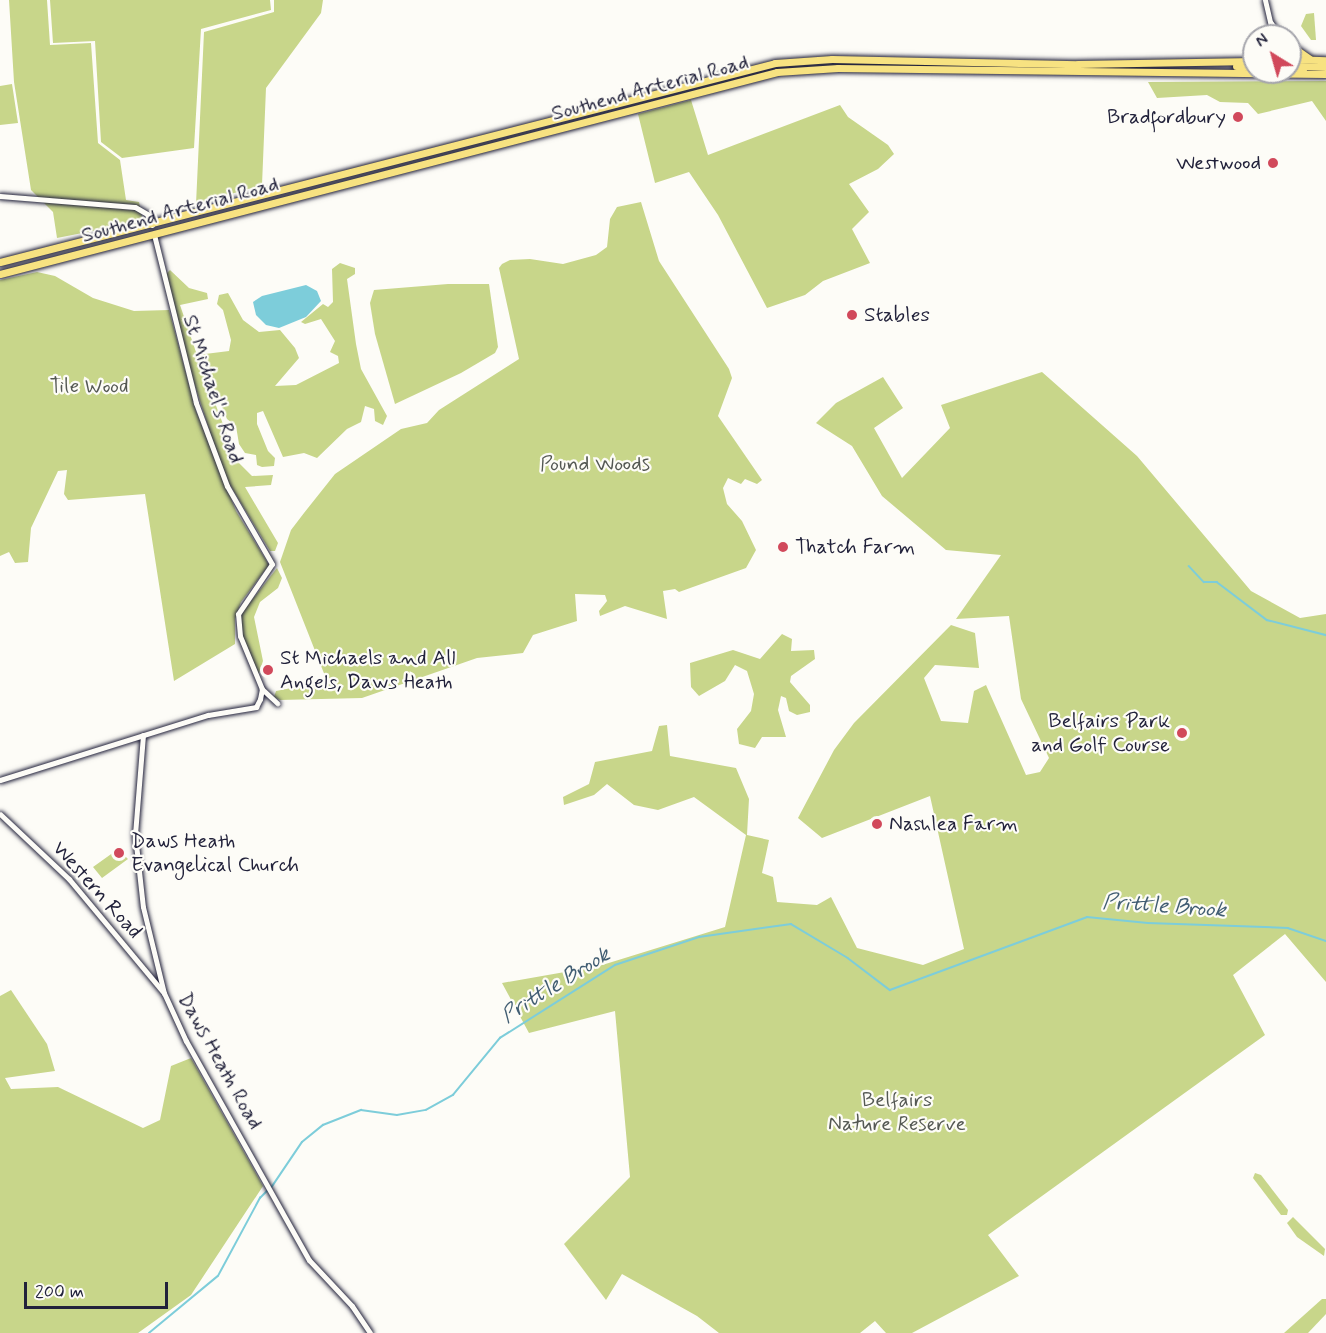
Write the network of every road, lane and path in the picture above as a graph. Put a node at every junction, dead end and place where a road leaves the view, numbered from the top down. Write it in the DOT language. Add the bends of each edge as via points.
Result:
graph roads {
  1 [pos="1265,0"];
  2 [pos="1271,23"];
  3 [pos="1302,52"];
  4 [pos="1302,59"];
  5 [pos="1242,60"];
  6 [pos="1315,60"];
  7 [pos="1326,60"];
  8 [pos="1238,62"];
  9 [pos="1242,62"];
  10 [pos="1204,64"];
  11 [pos="1242,66"];
  12 [pos="1326,67"];
  13 [pos="1302,69"];
  14 [pos="1242,71"];
  15 [pos="1302,72"];
  16 [pos="1326,74"];
  17 [pos="0,196"];
  18 [pos="152,225"];
  19 [pos="154,234"];
  20 [pos="0,262"];
  21 [pos="0,274"];
  22 [pos="261,689"];
  23 [pos="277,704"];
  24 [pos="143,735"];
  25 [pos="0,780"];
  26 [pos="0,814"];
  27 [pos="164,993"];
  28 [pos="370,1333"];
  1 -- 2 [label="street"];
  3 -- 6 [label="highway"];
  4 -- 6 [label="highway"];
  5 -- 8 [label="highway"];
  6 -- 7 [label="highway"];
  8 -- 9 [label="highway, Southend Arterial Road"];
  8 -- 10 [label="highway, Southend Arterial Road"];
  10 -- 11 [label="highway"];
  10 -- 18 [label="highway, Southend Arterial Road" via="831,59 775,63"];
  12 -- 13 [label="highway"];
  14 -- 19 [label="highway, Southend Arterial Road" via="786,70"];
  15 -- 16 [label="highway"];
  17 -- 18 [label="street" via="135,207 147,214"];
  18 -- 20 [label="highway, Southend Arterial Road"];
  19 -- 21 [label="highway, Southend Arterial Road"];
  19 -- 22 [label="street, St Michael's Road" via="196,403 227,486 272,564 238,614 240,636"];
  22 -- 23 [label="street"];
  22 -- 24 [label="street" via="256,707 208,715"];
  24 -- 25 [label="street"];
  24 -- 27 [label="street, Daws Heath Road" via="135,835 143,907"];
  26 -- 27 [label="street, Western Road" via="69,879"];
  27 -- 28 [label="street, Daws Heath Road" via="186,1041 269,1182 309,1260 352,1306"];
}
